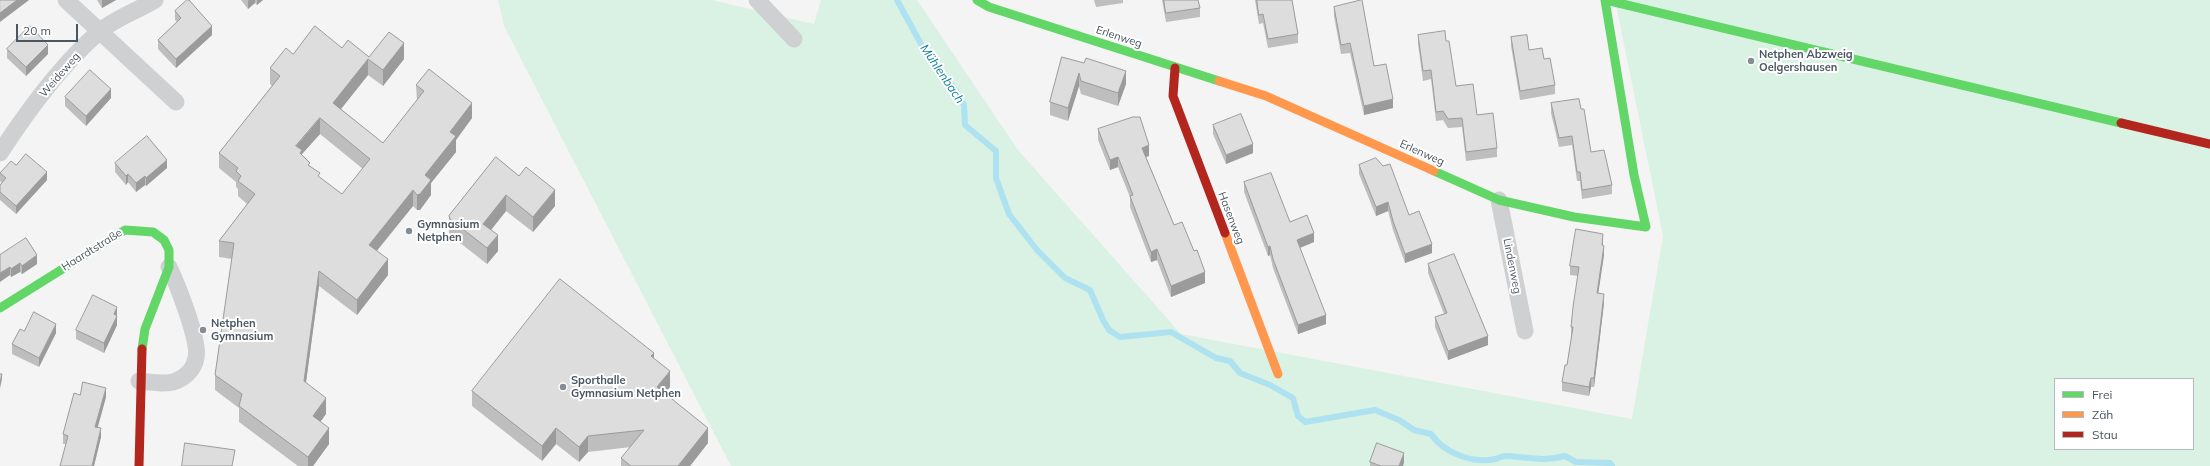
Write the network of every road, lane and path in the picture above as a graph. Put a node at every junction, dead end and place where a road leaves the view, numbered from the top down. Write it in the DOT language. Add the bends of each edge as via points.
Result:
graph roads {
  1 [pos="66,0"];
  2 [pos="155,0"];
  3 [pos="757,0"];
  4 [pos="977,0"];
  5 [pos="1605,0"];
  6 [pos="100,31"];
  7 [pos="794,39"];
  8 [pos="1176,68"];
  9 [pos="176,102"];
  10 [pos="2210,144"];
  11 [pos="0,153"];
  12 [pos="1499,200"];
  13 [pos="169,267"];
  14 [pos="0,308"];
  15 [pos="1525,331"];
  16 [pos="1278,374"];
  17 [pos="139,381"];
  18 [pos="139,466"];
  1 -- 6 [label="street"];
  2 -- 6 [label="street, Weideweg"];
  3 -- 7 [label="street"];
  4 -- 8 [label="street, Erlenweg" via="989,7"];
  5 -- 10 [label="street"];
  5 -- 12 [label="street, Erlenweg" via="1634,175 1646,227 1574,217"];
  6 -- 9 [label="street"];
  6 -- 11 [label="street, Weideweg" via="31,109"];
  8 -- 12 [label="street, Erlenweg" via="1266,96"];
  8 -- 16 [label="street, Hasenweg" via="1173,96"];
  12 -- 15 [label="street, Lindenweg"];
  13 -- 14 [label="street, Haardtstraße" via="169,250 164,240 153,232 125,230"];
  13 -- 17 [label="street, Haardtstraße" via="145,328"];
  13 -- 17 [label="street, Haardtstraße" via="181,291 197,357 192,369 175,382"];
  17 -- 18 [label="street, Haardtstraße"];
}
